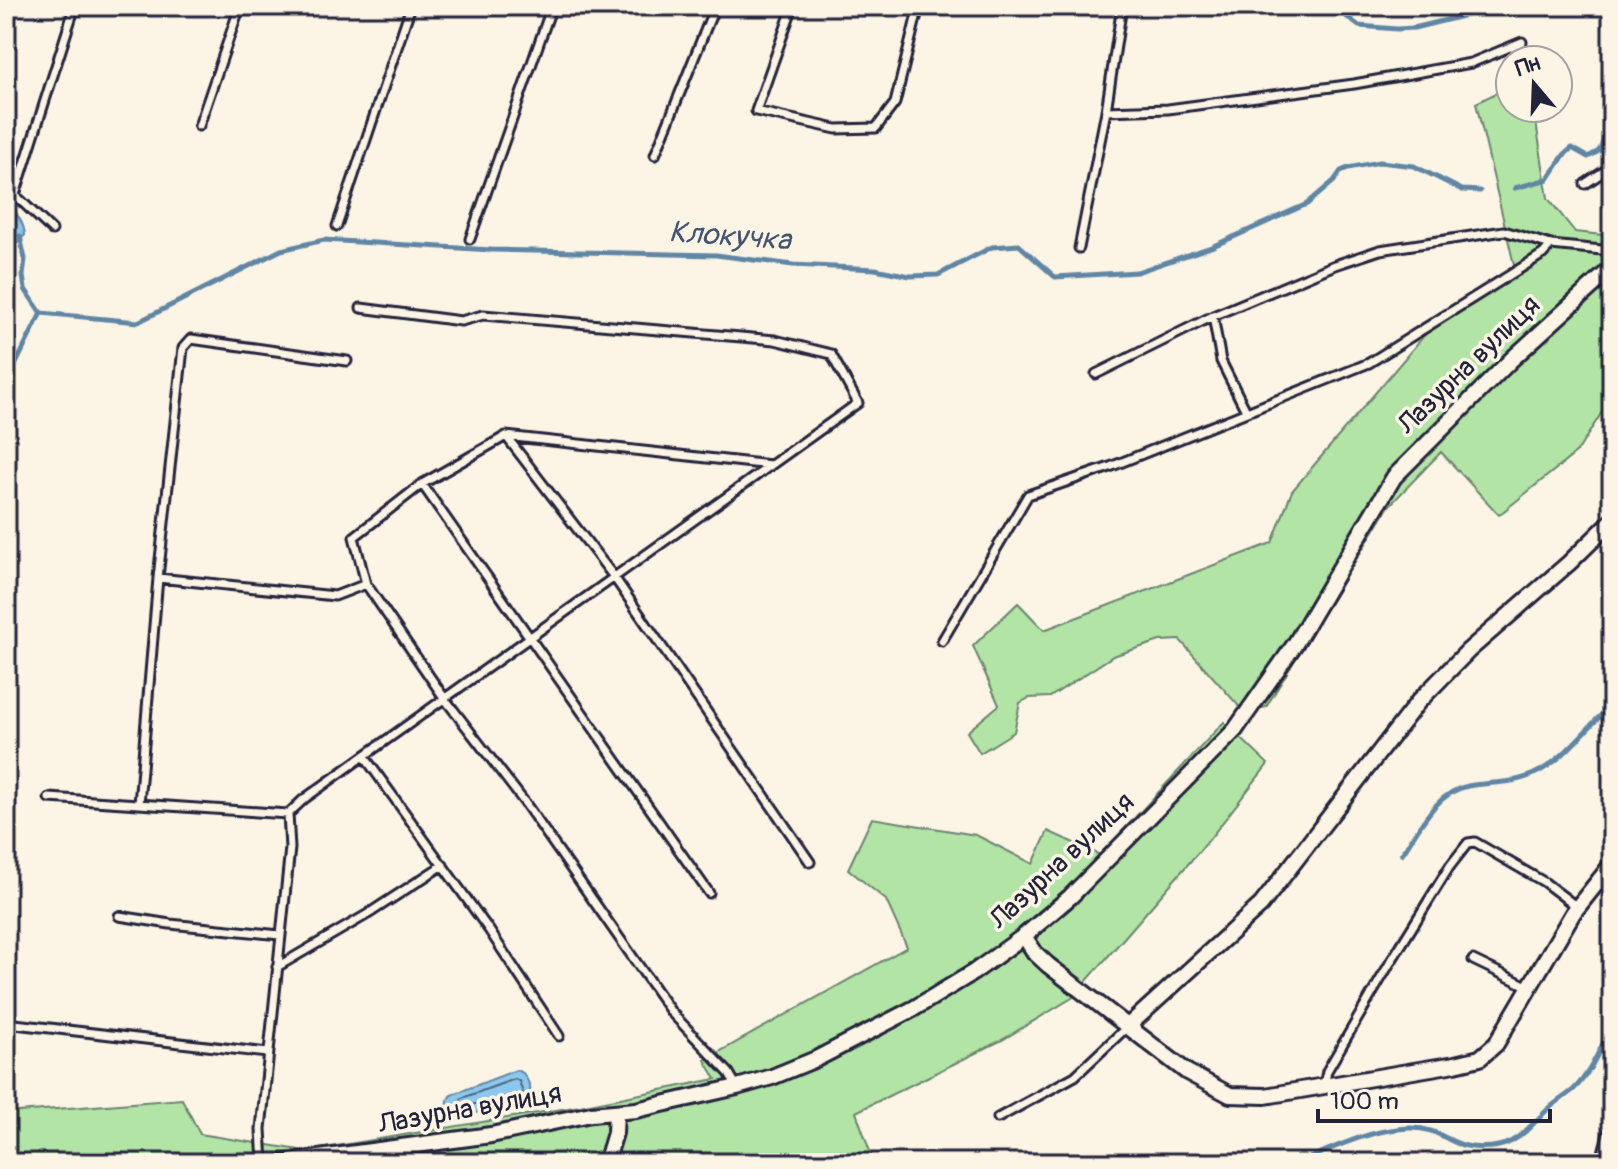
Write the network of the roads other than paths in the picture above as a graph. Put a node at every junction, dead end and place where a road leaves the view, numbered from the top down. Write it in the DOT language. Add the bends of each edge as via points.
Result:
graph roads {
  1 [pos="75,6"];
  2 [pos="240,6"];
  3 [pos="411,6"];
  4 [pos="552,6"];
  5 [pos="715,6"];
  6 [pos="793,6"];
  7 [pos="919,6"];
  8 [pos="1122,6"];
  9 [pos="1522,42"];
  10 [pos="1106,111"];
  11 [pos="199,126"];
  12 [pos="655,155"];
  13 [pos="1612,166"];
  14 [pos="1585,184"];
  15 [pos="6,190"];
  16 [pos="15,195"];
  17 [pos="337,226"];
  18 [pos="52,230"];
  19 [pos="470,239"];
  20 [pos="1551,245"];
  21 [pos="1079,248"];
  22 [pos="1612,251"];
  23 [pos="1612,268"];
  24 [pos="361,308"];
  25 [pos="1213,316"];
  26 [pos="347,361"];
  27 [pos="1096,374"];
  28 [pos="1246,411"];
  29 [pos="506,436"];
  30 [pos="771,465"];
  31 [pos="422,484"];
  32 [pos="1612,521"];
  33 [pos="614,577"];
  34 [pos="158,578"];
  35 [pos="366,584"];
  36 [pos="531,637"];
  37 [pos="942,641"];
  38 [pos="445,699"];
  39 [pos="364,756"];
  40 [pos="49,798"];
  41 [pos="139,804"];
  42 [pos="288,814"];
  43 [pos="810,862"];
  44 [pos="1612,864"];
  45 [pos="443,865"];
  46 [pos="709,893"];
  47 [pos="1577,907"];
  48 [pos="119,916"];
  49 [pos="280,935"];
  50 [pos="1024,936"];
  51 [pos="1473,960"];
  52 [pos="277,967"];
  53 [pos="1529,987"];
  54 [pos="6,1023"];
  55 [pos="1127,1027"];
  56 [pos="559,1036"];
  57 [pos="268,1053"];
  58 [pos="1324,1086"];
  59 [pos="737,1087"];
  60 [pos="616,1112"];
  61 [pos="998,1118"];
  62 [pos="1612,1132"];
  63 [pos="263,1163"];
  64 [pos="282,1163"];
  65 [pos="606,1163"];
  66 [pos="1604,1163"];
  1 -- 16 [label="lane"];
  2 -- 11 [label="lane"];
  3 -- 17 [label="lane"];
  4 -- 19 [label="lane"];
  5 -- 12 [label="lane"];
  6 -- 7 [label="lane" via="756,111 836,129 876,128 895,103"];
  8 -- 10 [label="lane"];
  9 -- 10 [label="lane" via="1471,63 1343,86 1168,109"];
  10 -- 21 [label="lane"];
  13 -- 14 [label="lane"];
  15 -- 16 [label="lane"];
  16 -- 18 [label="lane"];
  20 -- 22 [label="lane"];
  20 -- 25 [label="lane" via="1504,231 1380,250"];
  20 -- 28 [label="lane" via="1369,363"];
  23 -- 50 [label="street, Лазурна вулиця" via="1394,477 1295,644 1235,730 1077,891"];
  24 -- 30 [label="lane" via="461,321 483,315 775,340 831,354 858,403"];
  25 -- 27 [label="lane"];
  25 -- 28 [label="lane" via="1221,361"];
  26 -- 34 [label="lane" via="191,339 183,348"];
  28 -- 37 [label="lane" via="1028,495"];
  29 -- 30 [label="lane"];
  29 -- 31 [label="lane"];
  29 -- 33 [label="lane"];
  30 -- 33 [label="lane"];
  31 -- 35 [label="lane" via="354,537"];
  31 -- 36 [label="lane"];
  32 -- 55 [label="street" via="1425,694 1261,905"];
  33 -- 36 [label="lane"];
  33 -- 43 [label="lane"];
  34 -- 35 [label="lane" via="335,596"];
  34 -- 41 [label="lane"];
  35 -- 38 [label="lane"];
  36 -- 38 [label="lane"];
  36 -- 46 [label="lane"];
  38 -- 39 [label="lane"];
  38 -- 59 [label="lane" via="671,1012"];
  39 -- 42 [label="lane"];
  39 -- 45 [label="lane"];
  40 -- 41 [label="lane"];
  41 -- 42 [label="lane"];
  42 -- 49 [label="lane" via="290,848"];
  44 -- 47 [label="street"];
  45 -- 52 [label="lane"];
  45 -- 56 [label="lane"];
  47 -- 53 [label="street"];
  47 -- 58 [label="lane" via="1537,878 1475,842 1468,843 1390,963 1327,1071"];
  48 -- 49 [label="lane"];
  49 -- 52 [label="lane"];
  50 -- 55 [label="street" via="1048,965"];
  50 -- 59 [label="street, Лазурна вулиця" via="913,1009 816,1059"];
  51 -- 53 [label="lane"];
  52 -- 57 [label="lane"];
  53 -- 58 [label="street" via="1502,1036 1480,1058"];
  54 -- 57 [label="lane"];
  55 -- 58 [label="street" via="1187,1072 1230,1095"];
  55 -- 61 [label="lane" via="1075,1076"];
  57 -- 63 [label="lane"];
  59 -- 60 [label="street, Лазурна вулиця"];
  60 -- 64 [label="street, Лазурна вулиця"];
  60 -- 65 [label="street"];
  62 -- 66 [label="street"];
}
